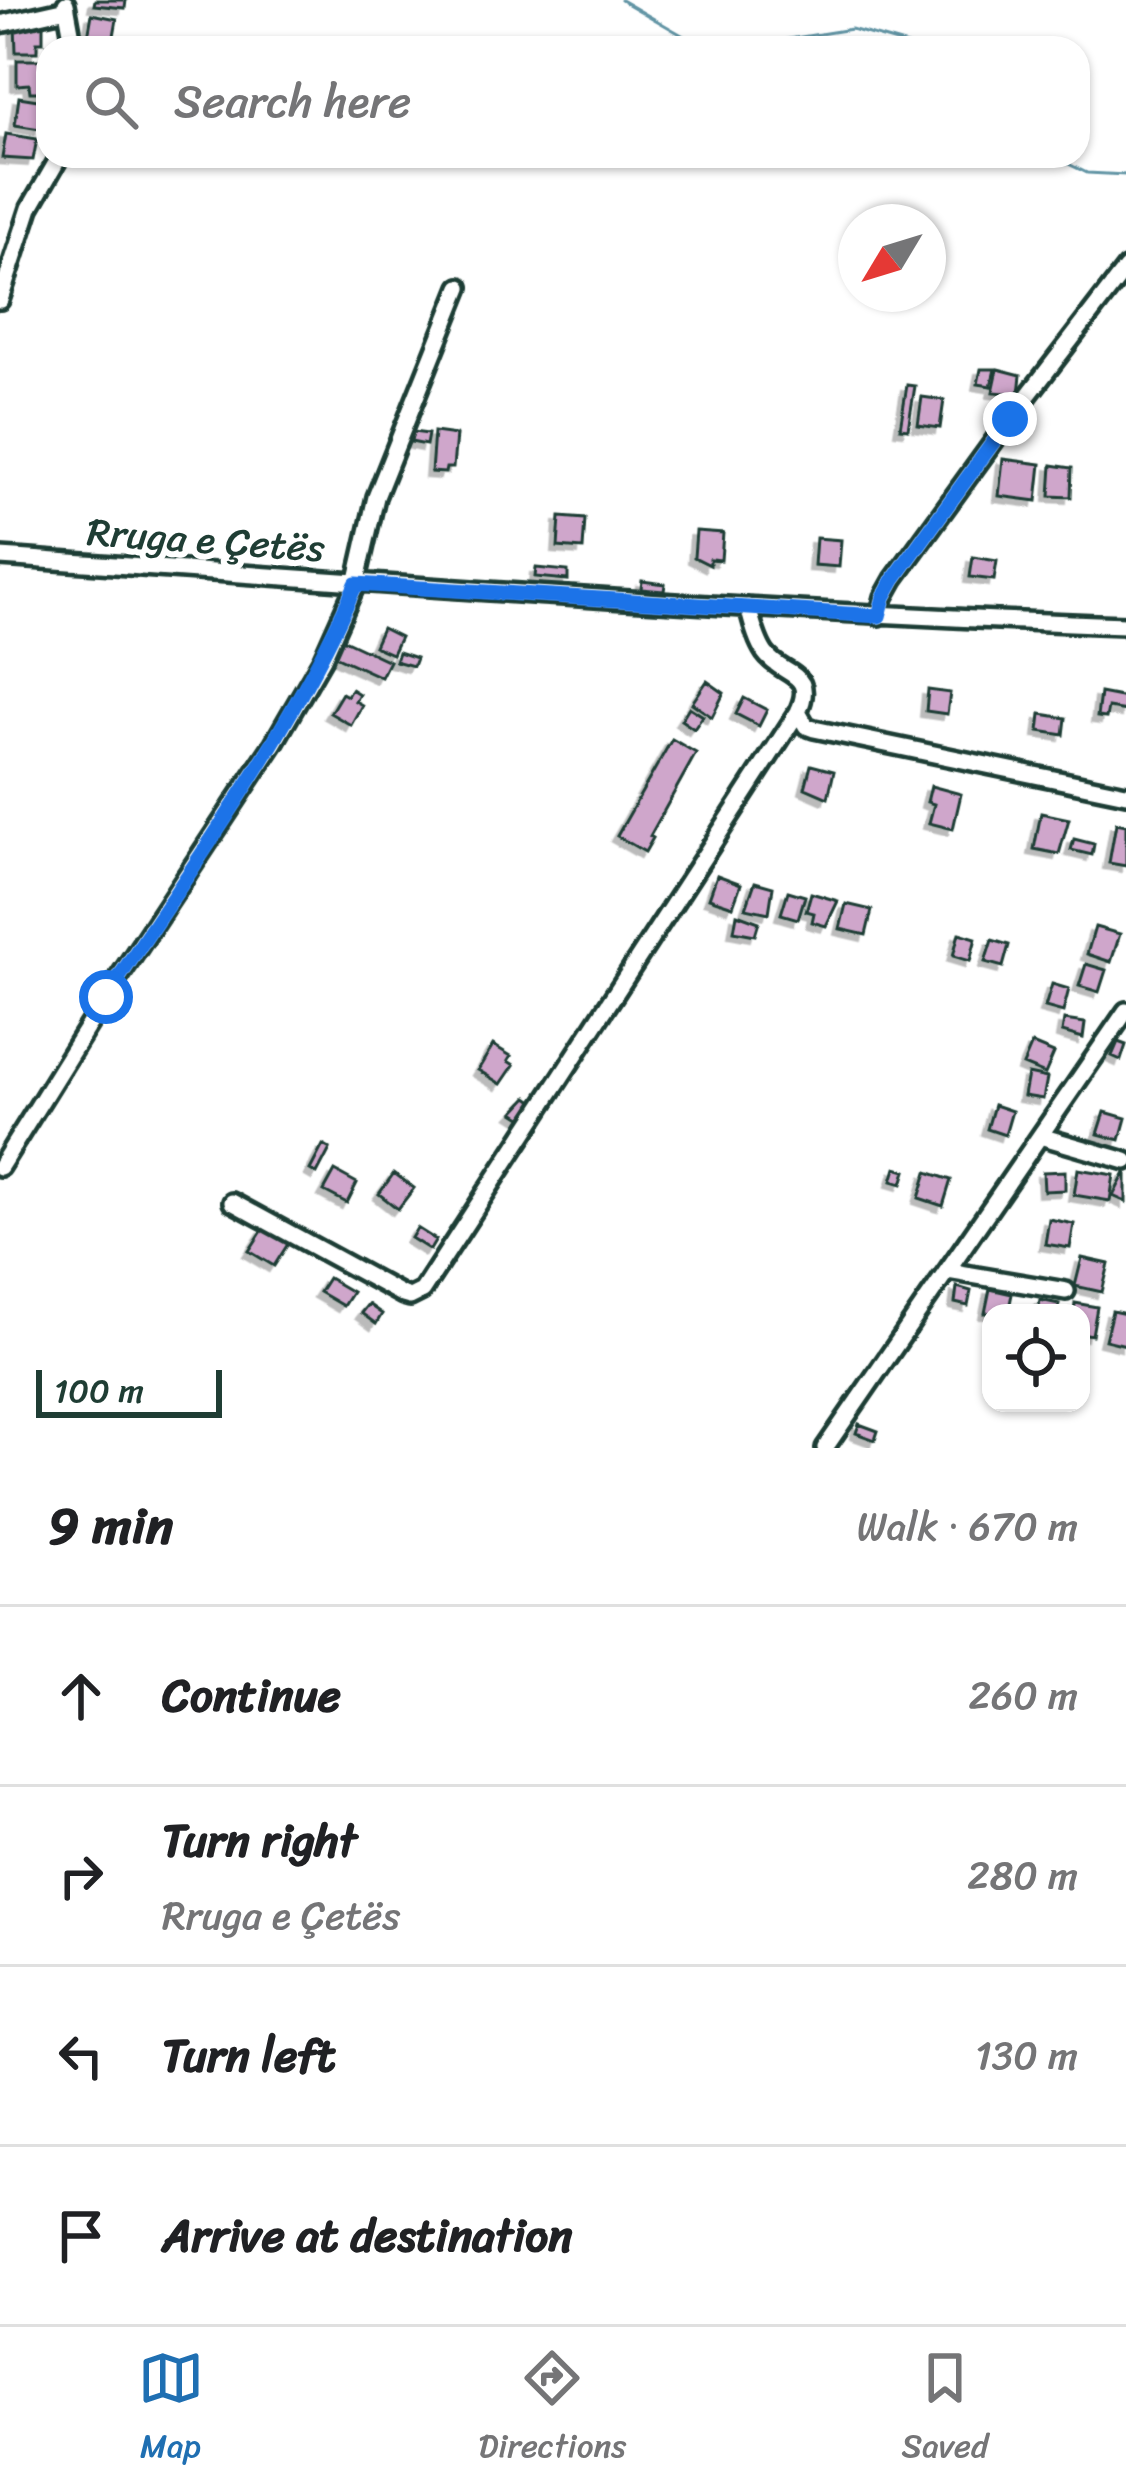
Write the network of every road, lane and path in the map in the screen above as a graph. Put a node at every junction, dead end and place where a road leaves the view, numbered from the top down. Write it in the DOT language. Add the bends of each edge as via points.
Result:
graph roads {
  1 [pos="66,4"];
  2 [pos="0,24"];
  3 [pos="72,36"];
  4 [pos="53,168"];
  5 [pos="1126,268"];
  6 [pos="460,287"];
  7 [pos="0,300"];
  8 [pos="0,557"];
  9 [pos="356,584"];
  10 [pos="748,607"];
  11 [pos="879,616"];
  12 [pos="1126,625"];
  13 [pos="798,712"];
  14 [pos="1126,794"];
  15 [pos="1126,1011"];
  16 [pos="1040,1136"];
  17 [pos="1126,1161"];
  18 [pos="0,1167"];
  19 [pos="232,1202"];
  20 [pos="947,1270"];
  21 [pos="1066,1291"];
  22 [pos="826,1448"];
  1 -- 2 [label="street"];
  1 -- 3 [label="street"];
  4 -- 7 [label="street" via="30,208"];
  5 -- 11 [label="street" via="894,579"];
  6 -- 9 [label="street" via="376,497"];
  8 -- 9 [label="street, Rruga e Çetës"];
  9 -- 10 [label="street, Rruga e Çetës"];
  9 -- 18 [label="street" via="274,743"];
  10 -- 11 [label="street, Rruga e Çetës"];
  10 -- 13 [label="street" via="765,652 802,685"];
  11 -- 12 [label="street, Rruga e Çetës"];
  13 -- 14 [label="street" via="814,729"];
  13 -- 19 [label="street" via="422,1292 403,1295"];
  15 -- 16 [label="street"];
  16 -- 17 [label="street"];
  16 -- 20 [label="street"];
  20 -- 21 [label="street"];
  20 -- 22 [label="street"];
}
